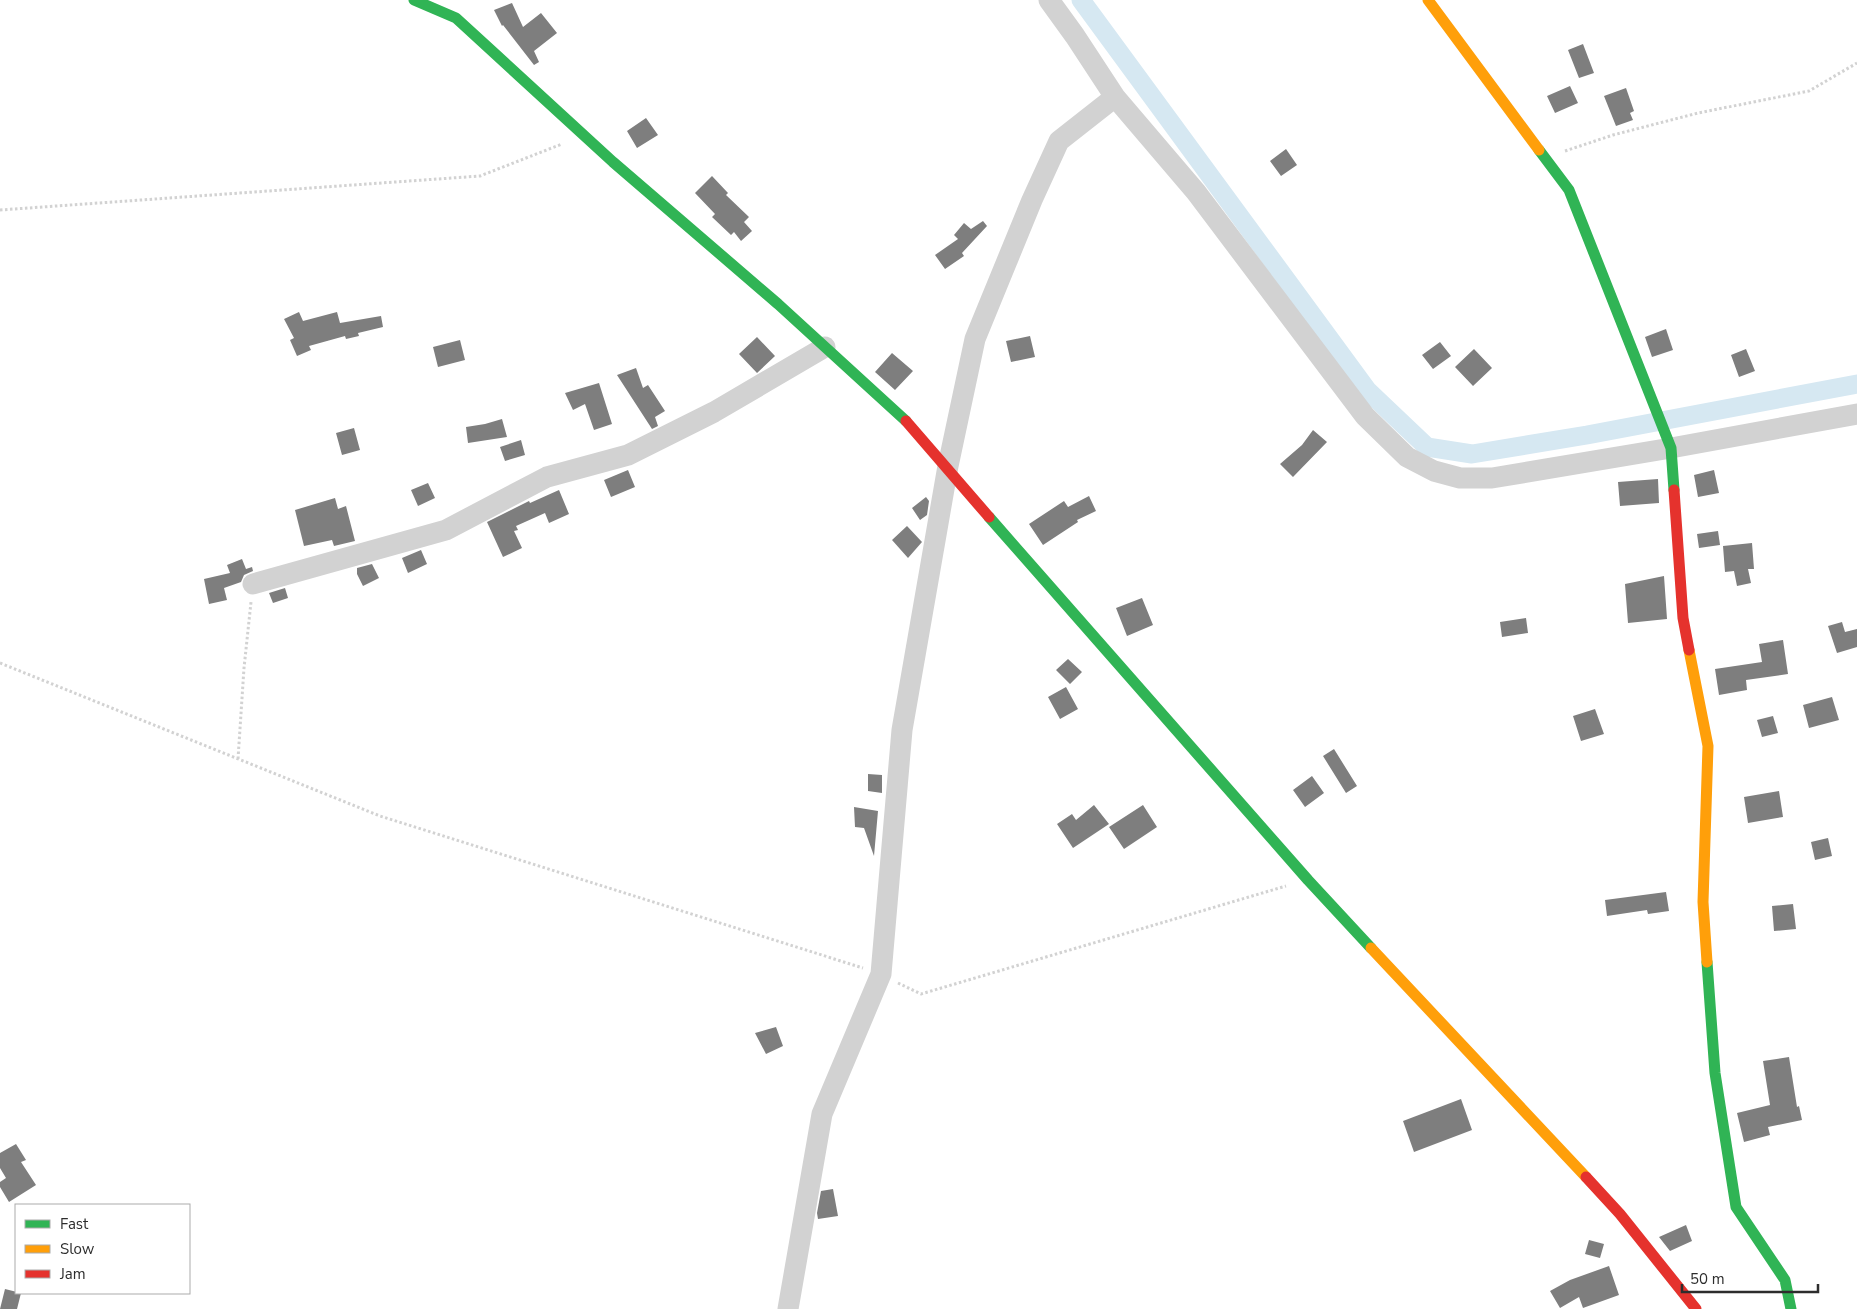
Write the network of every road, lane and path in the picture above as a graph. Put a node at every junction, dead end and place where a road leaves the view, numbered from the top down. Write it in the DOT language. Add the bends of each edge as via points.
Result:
graph roads {
  1 [pos="414,0"];
  2 [pos="1049,0"];
  3 [pos="1428,0"];
  4 [pos="1857,62"];
  5 [pos="1114,97"];
  6 [pos="584,136"];
  7 [pos="1544,157"];
  8 [pos="0,210"];
  9 [pos="825,347"];
  10 [pos="1857,414"];
  11 [pos="1671,447"];
  12 [pos="948,466"];
  13 [pos="253,584"];
  14 [pos="0,663"];
  15 [pos="238,759"];
  16 [pos="1308,880"];
  17 [pos="881,974"];
  18 [pos="788,1309"];
  19 [pos="1696,1309"];
  20 [pos="1791,1309"];
  1 -- 6 [label="street" via="456,18"];
  2 -- 5 [label="street"];
  3 -- 7 [label="street"];
  4 -- 7 [label="path" via="1809,91 1698,113"];
  5 -- 11 [label="street" via="1196,192 1365,416 1407,457 1434,471 1460,478 1492,478"];
  5 -- 12 [label="street" via="1059,141 1032,200 974,339"];
  6 -- 8 [label="path" via="480,176"];
  6 -- 9 [label="street"];
  7 -- 11 [label="street" via="1569,190"];
  9 -- 12 [label="street" via="906,421"];
  9 -- 13 [label="street" via="714,412 628,455 547,477 446,530"];
  10 -- 11 [label="street"];
  11 -- 20 [label="street" via="1683,618 1708,746 1703,902 1715,1073 1736,1207 1785,1280"];
  12 -- 16 [label="street"];
  12 -- 17 [label="street" via="902,730"];
  13 -- 15 [label="path"];
  14 -- 15 [label="path"];
  15 -- 17 [label="path" via="380,816"];
  16 -- 17 [label="path" via="921,994"];
  16 -- 19 [label="street" via="1620,1214"];
  17 -- 18 [label="street" via="822,1114"];
}
